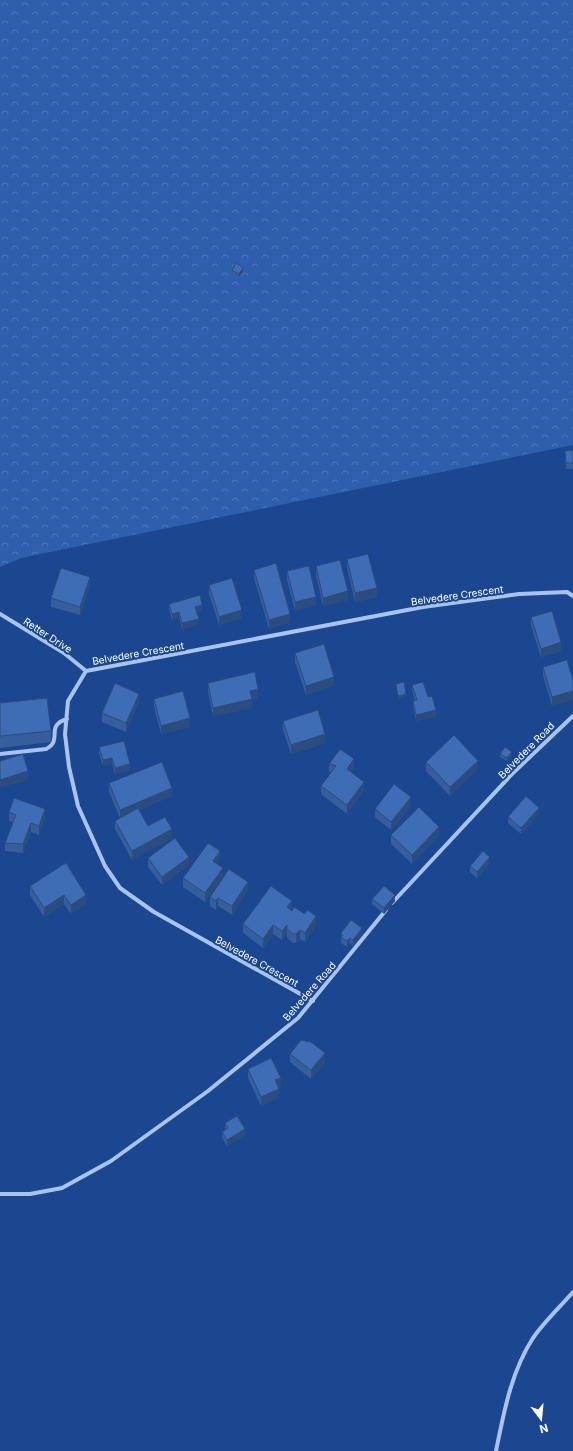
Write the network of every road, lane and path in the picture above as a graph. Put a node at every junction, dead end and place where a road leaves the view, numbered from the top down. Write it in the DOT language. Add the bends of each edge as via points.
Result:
graph roads {
  1 [pos="573,596"];
  2 [pos="0,614"];
  3 [pos="86,671"];
  4 [pos="573,716"];
  5 [pos="66,719"];
  6 [pos="0,754"];
  7 [pos="313,1002"];
  8 [pos="0,1194"];
  9 [pos="573,1292"];
  10 [pos="496,1451"];
  1 -- 3 [label="street, Belvedere Crescent" via="568,592 519,594 423,607"];
  2 -- 3 [label="street, Retter Drive" via="64,652"];
  3 -- 5 [label="street, Belvedere Crescent" via="68,701"];
  4 -- 7 [label="street, Belvedere Road" via="513,773 394,900"];
  5 -- 6 [label="street" via="55,726 52,746 46,749"];
  5 -- 7 [label="street, Belvedere Crescent" via="69,767 78,806 105,866 120,888 154,912"];
  7 -- 8 [label="street, Belvedere Road" via="282,1033 208,1091 111,1161 62,1188 30,1194"];
  9 -- 10 [label="street" via="533,1338 516,1372 506,1402"];
}
